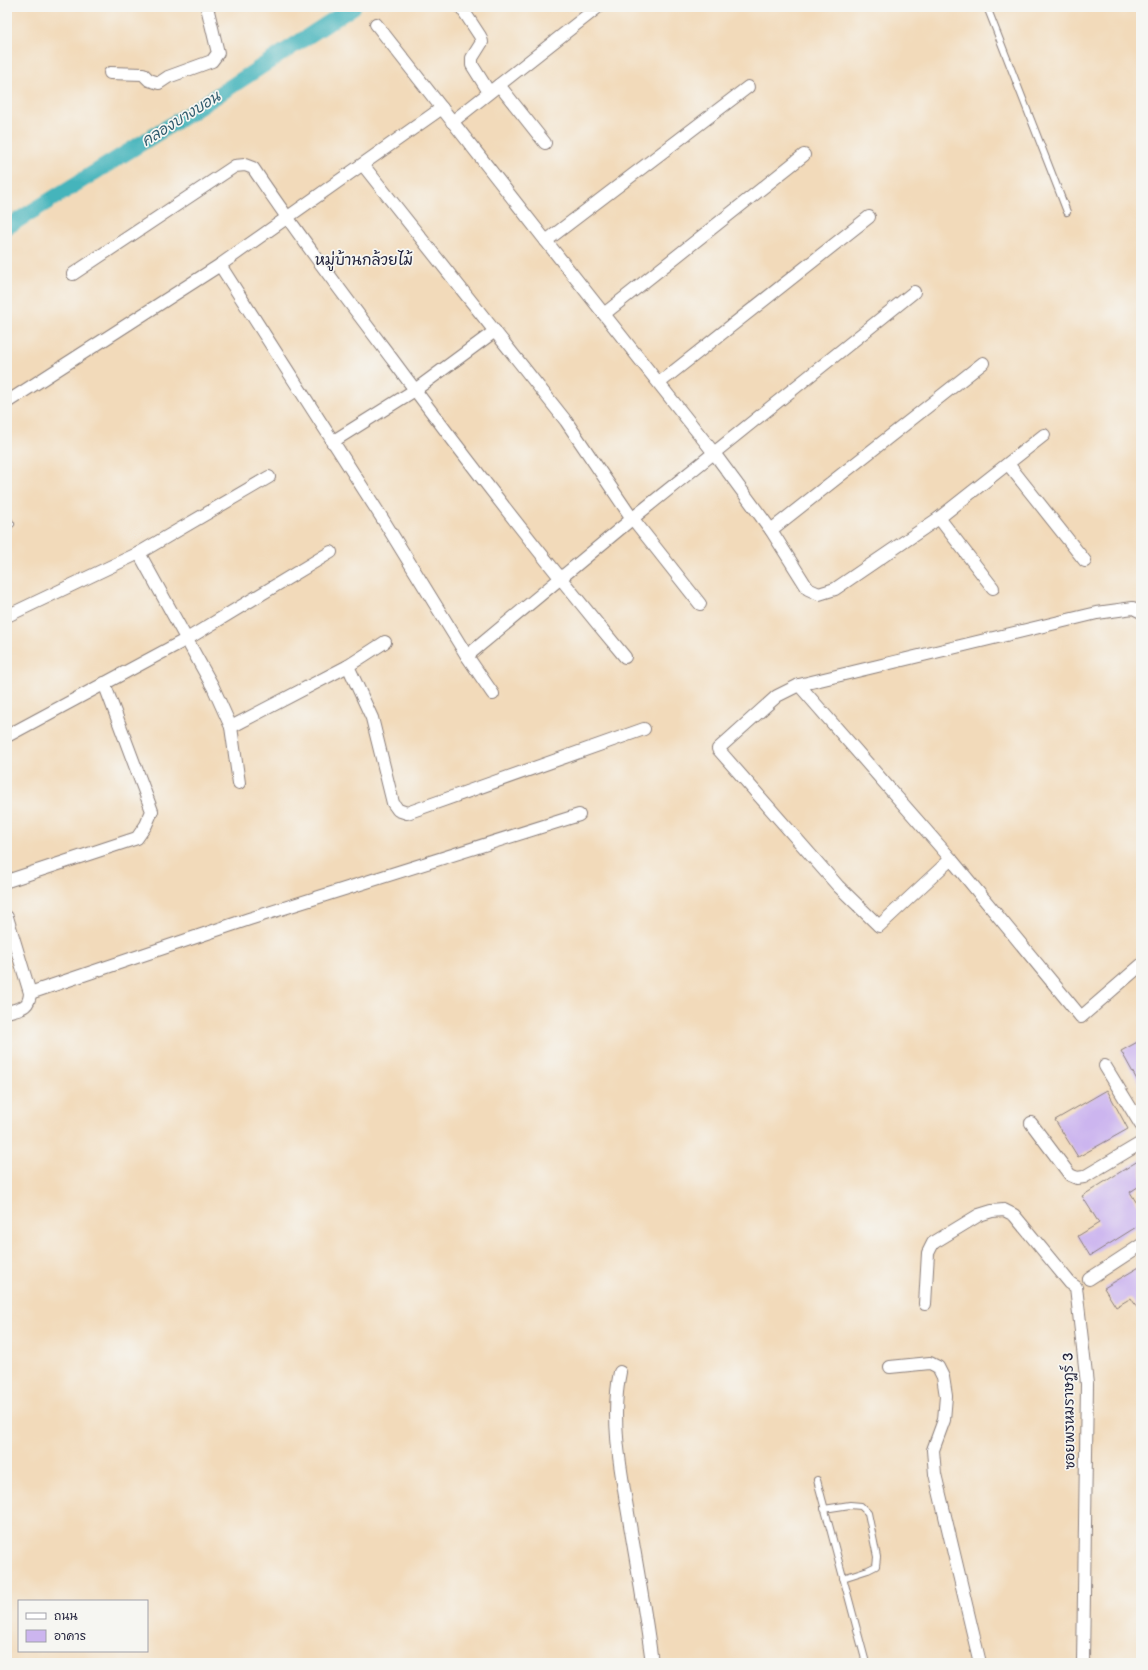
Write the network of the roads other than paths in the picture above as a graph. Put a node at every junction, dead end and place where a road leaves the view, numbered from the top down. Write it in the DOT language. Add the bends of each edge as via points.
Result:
graph roads {
  1 [pos="207,7"];
  2 [pos="460,7"];
  3 [pos="598,7"];
  4 [pos="987,7"];
  5 [pos="376,24"];
  6 [pos="110,73"];
  7 [pos="748,87"];
  8 [pos="494,89"];
  9 [pos="442,108"];
  10 [pos="452,122"];
  11 [pos="546,143"];
  12 [pos="804,155"];
  13 [pos="364,165"];
  14 [pos="1067,212"];
  15 [pos="869,217"];
  16 [pos="287,219"];
  17 [pos="546,241"];
  18 [pos="220,266"];
  19 [pos="73,274"];
  20 [pos="914,292"];
  21 [pos="604,314"];
  22 [pos="494,331"];
  23 [pos="983,363"];
  24 [pos="659,383"];
  25 [pos="415,390"];
  26 [pos="7,402"];
  27 [pos="1044,435"];
  28 [pos="332,442"];
  29 [pos="714,453"];
  30 [pos="1008,464"];
  31 [pos="269,477"];
  32 [pos="7,518"];
  33 [pos="633,518"];
  34 [pos="939,518"];
  35 [pos="11,524"];
  36 [pos="771,530"];
  37 [pos="139,552"];
  38 [pos="331,552"];
  39 [pos="1085,561"];
  40 [pos="560,580"];
  41 [pos="993,588"];
  42 [pos="700,604"];
  43 [pos="1141,612"];
  44 [pos="7,616"];
  45 [pos="187,639"];
  46 [pos="385,642"];
  47 [pos="467,656"];
  48 [pos="625,657"];
  49 [pos="348,666"];
  50 [pos="104,683"];
  51 [pos="799,685"];
  52 [pos="493,694"];
  53 [pos="231,726"];
  54 [pos="644,728"];
  55 [pos="7,736"];
  56 [pos="239,783"];
  57 [pos="580,815"];
  58 [pos="950,859"];
  59 [pos="7,881"];
  60 [pos="7,917"];
  61 [pos="1141,965"];
  62 [pos="30,993"];
  63 [pos="7,1012"];
  64 [pos="1105,1066"];
  65 [pos="1031,1123"];
  66 [pos="1141,1125"];
  67 [pos="1141,1143"];
  68 [pos="1141,1245"];
  69 [pos="1089,1279"];
  70 [pos="925,1304"];
  71 [pos="890,1367"];
  72 [pos="620,1372"];
  73 [pos="817,1480"];
  74 [pos="824,1509"];
  75 [pos="843,1578"];
  76 [pos="652,1663"];
  77 [pos="866,1663"];
  78 [pos="980,1663"];
  79 [pos="1083,1663"];
  1 -- 6 [label="street" via="218,53 212,61 168,77 159,83 149,80 143,74"];
  2 -- 8 [label="street" via="482,42 472,58 472,64"];
  3 -- 8 [label="street"];
  4 -- 14 [label="lane"];
  5 -- 9 [label="street"];
  7 -- 17 [label="street"];
  8 -- 10 [label="street"];
  8 -- 11 [label="street"];
  9 -- 10 [label="street"];
  9 -- 13 [label="street"];
  10 -- 17 [label="street"];
  12 -- 21 [label="street"];
  13 -- 16 [label="street"];
  13 -- 22 [label="street"];
  15 -- 24 [label="street"];
  16 -- 18 [label="street"];
  16 -- 19 [label="street" via="253,168 245,164 234,166"];
  16 -- 25 [label="street"];
  17 -- 21 [label="street"];
  18 -- 26 [label="street"];
  18 -- 28 [label="street"];
  20 -- 29 [label="street"];
  21 -- 24 [label="street"];
  22 -- 25 [label="street"];
  22 -- 33 [label="street" via="566,422"];
  23 -- 36 [label="street"];
  24 -- 29 [label="street"];
  25 -- 28 [label="street"];
  25 -- 40 [label="street"];
  27 -- 30 [label="street"];
  28 -- 47 [label="street"];
  29 -- 33 [label="street"];
  29 -- 36 [label="street"];
  30 -- 34 [label="street"];
  30 -- 39 [label="street"];
  31 -- 37 [label="street"];
  32 -- 35 [label="lane"];
  33 -- 40 [label="street"];
  33 -- 42 [label="street"];
  34 -- 36 [label="street" via="835,589 819,594 808,589"];
  34 -- 41 [label="street"];
  37 -- 44 [label="street"];
  37 -- 45 [label="street"];
  38 -- 45 [label="street"];
  40 -- 47 [label="street"];
  40 -- 48 [label="street"];
  43 -- 51 [label="street" via="1133,608 1097,614"];
  45 -- 50 [label="street"];
  45 -- 53 [label="street"];
  46 -- 49 [label="street"];
  47 -- 52 [label="street"];
  49 -- 53 [label="street"];
  49 -- 54 [label="street" via="372,718 393,803 398,810 407,813"];
  50 -- 55 [label="street"];
  50 -- 59 [label="street" via="152,812 146,825 136,838"];
  51 -- 58 [label="street"];
  51 -- 58 [label="street" via="777,696 718,749 838,886 879,926"];
  53 -- 56 [label="street"];
  57 -- 62 [label="street" via="248,919"];
  58 -- 61 [label="street" via="1081,1017"];
  60 -- 62 [label="street"];
  62 -- 63 [label="street" via="28,1004"];
  64 -- 66 [label="street"];
  65 -- 67 [label="street" via="1070,1175 1077,1178 1084,1177"];
  68 -- 69 [label="street"];
  70 -- 79 [label="street, ซอยพรหมราษฎร์ 3" via="928,1253 933,1243 979,1215 992,1211 1004,1210 1014,1215 1076,1287 1087,1384"];
  71 -- 78 [label="street" via="930,1363 938,1367 943,1377 946,1396 944,1420 933,1450 935,1474"];
  72 -- 76 [label="street" via="616,1415 619,1456"];
  73 -- 74 [label="lane"];
  74 -- 75 [label="lane"];
  74 -- 75 [label="lane" via="862,1506 868,1513 877,1557 876,1566"];
  75 -- 77 [label="lane"];
}
